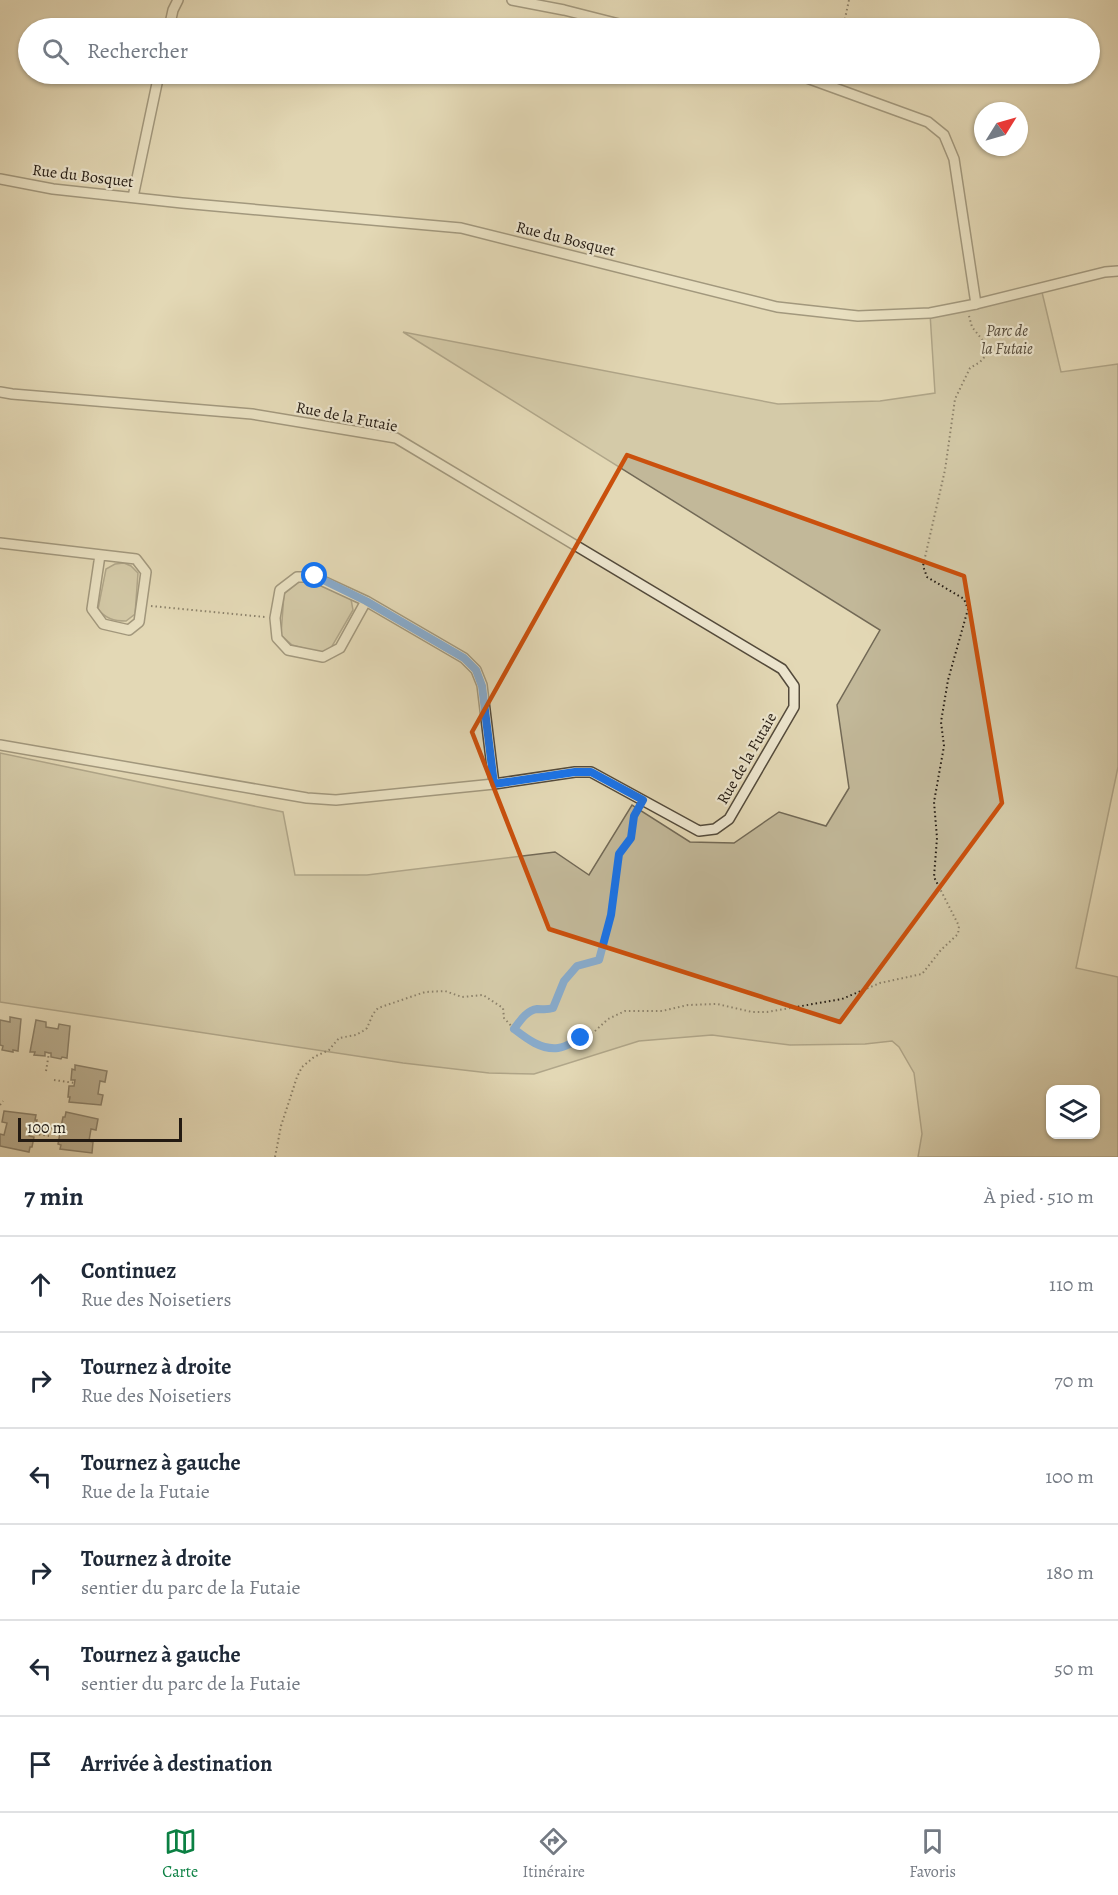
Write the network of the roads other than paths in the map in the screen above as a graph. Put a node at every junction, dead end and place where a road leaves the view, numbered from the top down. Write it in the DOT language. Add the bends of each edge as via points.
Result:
graph roads {
  1 [pos="178,0"];
  2 [pos="512,0"];
  3 [pos="171,18"];
  4 [pos="596,18"];
  5 [pos="157,84"];
  6 [pos="824,84"];
  7 [pos="0,179"];
  8 [pos="133,197"];
  9 [pos="1118,271"];
  10 [pos="971,305"];
  11 [pos="0,392"];
  12 [pos="0,543"];
  13 [pos="99,555"];
  14 [pos="366,601"];
  15 [pos="0,745"];
  16 [pos="494,784"];
  1 -- 3 [label="street"];
  2 -- 4 [label="street"];
  5 -- 8 [label="street"];
  6 -- 10 [label="street" via="928,122 944,135 954,159"];
  7 -- 8 [label="street, Rue du Bosquet"];
  8 -- 10 [label="street, Rue du Bosquet" via="461,228 777,307 858,316 930,313"];
  9 -- 10 [label="street, Rue du Bosquet"];
  11 -- 16 [label="street, Rue de la Futaie" via="252,414 396,438 782,669 794,686 794,707 729,819 715,829 699,831 591,772"];
  12 -- 13 [label="street"];
  13 -- 13 [label="street" via="136,559 146,572 139,622 129,630 103,624 92,609"];
  14 -- 14 [label="street" via="315,576 297,577 280,590 275,618 277,638 288,650 323,657 340,648"];
  14 -- 16 [label="street" via="464,658 476,670 482,686"];
  15 -- 16 [label="street, Rue de la Futaie" via="307,798 336,800"];
}
